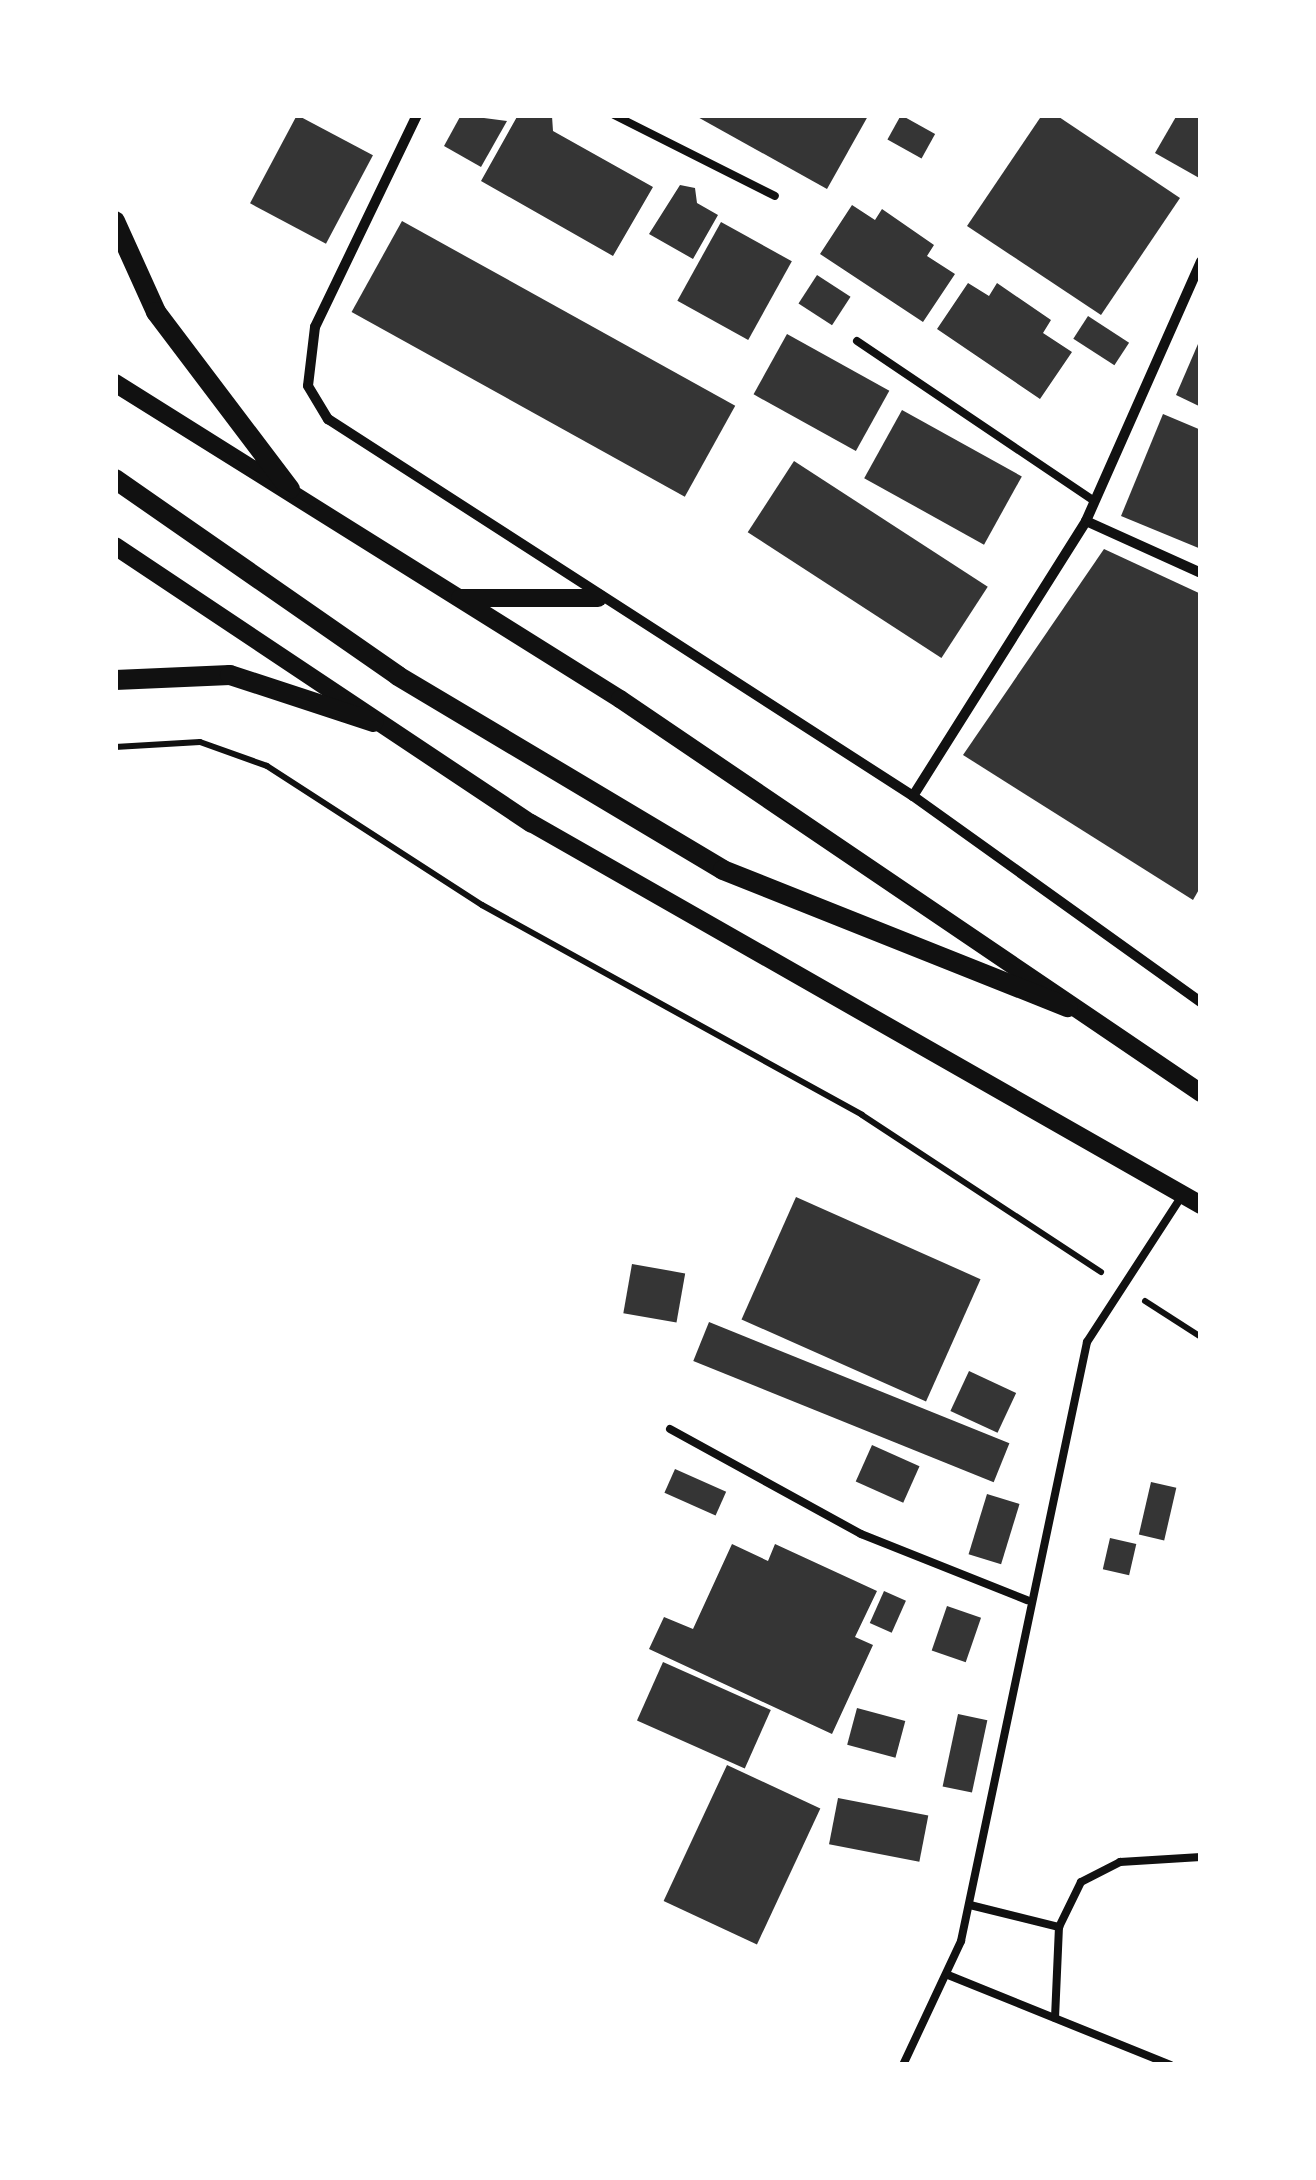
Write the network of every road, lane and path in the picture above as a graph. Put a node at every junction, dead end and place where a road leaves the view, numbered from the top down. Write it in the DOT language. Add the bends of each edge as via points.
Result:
graph roads {
  1 [pos="418,115"];
  2 [pos="614,115"];
  3 [pos="775,196"];
  4 [pos="115,221"];
  5 [pos="1201,262"];
  6 [pos="856,340"];
  7 [pos="115,382"];
  8 [pos="115,480"];
  9 [pos="290,489"];
  10 [pos="1094,501"];
  11 [pos="1086,521"];
  12 [pos="115,546"];
  13 [pos="1201,573"];
  14 [pos="460,598"];
  15 [pos="598,598"];
  16 [pos="115,680"];
  17 [pos="374,722"];
  18 [pos="115,746"];
  19 [pos="913,796"];
  20 [pos="1199,996"];
  21 [pos="1068,1007"];
  22 [pos="1201,1093"];
  23 [pos="1183,1194"];
  24 [pos="1201,1205"];
  25 [pos="1122,1286"];
  26 [pos="1201,1337"];
  27 [pos="670,1429"];
  28 [pos="1026,1600"];
  29 [pos="1201,1857"];
  30 [pos="970,1905"];
  31 [pos="1059,1926"];
  32 [pos="948,1974"];
  33 [pos="1055,2018"];
  34 [pos="903,2065"];
  35 [pos="1171,2065"];
  1 -- 15 [label="street" via="323,305 308,386 356,440"];
  2 -- 3 [label="lane"];
  4 -- 9 [label="main road" via="156,312"];
  5 -- 10 [label="street"];
  6 -- 10 [label="lane"];
  7 -- 9 [label="street"];
  8 -- 21 [label="main road" via="398,676 723,870"];
  9 -- 14 [label="street"];
  10 -- 11 [label="street"];
  11 -- 13 [label="street"];
  11 -- 19 [label="street"];
  12 -- 17 [label="street"];
  14 -- 15 [label="street"];
  14 -- 21 [label="street"];
  15 -- 19 [label="street"];
  16 -- 17 [label="main road" via="230,675"];
  17 -- 23 [label="street" via="695,920"];
  18 -- 25 [label="path" via="200,742 267,766 482,906 862,1115"];
  19 -- 20 [label="street"];
  21 -- 22 [label="street"];
  23 -- 24 [label="street"];
  23 -- 25 [label="lane"];
  25 -- 26 [label="path"];
  25 -- 28 [label="lane" via="1087,1342"];
  27 -- 28 [label="lane" via="861,1534"];
  28 -- 30 [label="lane"];
  29 -- 31 [label="lane" via="1120,1862 1081,1882"];
  30 -- 31 [label="lane"];
  30 -- 32 [label="lane"];
  31 -- 33 [label="lane"];
  32 -- 33 [label="lane"];
  32 -- 34 [label="lane"];
  33 -- 35 [label="lane"];
}
